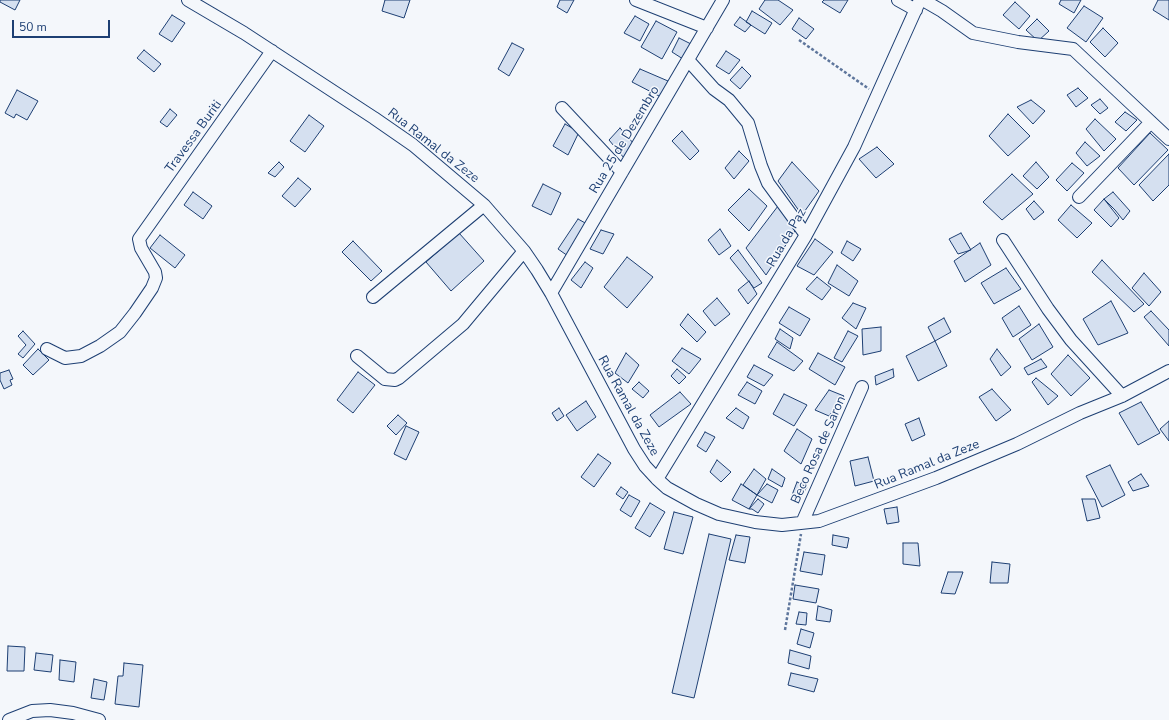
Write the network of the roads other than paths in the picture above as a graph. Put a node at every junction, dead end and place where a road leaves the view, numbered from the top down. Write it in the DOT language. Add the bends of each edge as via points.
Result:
graph roads {
  1 [pos="188,0"];
  2 [pos="636,0"];
  3 [pos="723,0"];
  4 [pos="898,0"];
  5 [pos="920,3"];
  6 [pos="707,28"];
  7 [pos="272,52"];
  8 [pos="688,60"];
  9 [pos="562,108"];
  10 [pos="1151,122"];
  11 [pos="1169,139"];
  12 [pos="622,172"];
  13 [pos="1079,197"];
  14 [pos="484,205"];
  15 [pos="806,235"];
  16 [pos="1003,240"];
  17 [pos="524,251"];
  18 [pos="551,293"];
  19 [pos="373,297"];
  20 [pos="47,350"];
  21 [pos="357,356"];
  22 [pos="1169,371"];
  23 [pos="862,387"];
  24 [pos="1122,396"];
  25 [pos="657,479"];
  26 [pos="802,524"];
  27 [pos="9,720"];
  28 [pos="99,720"];
  1 -- 7 [label="street, Rua Ramal da Zeze"];
  2 -- 6 [label="street"];
  3 -- 6 [label="street, Rua 25 de Dezembro"];
  4 -- 5 [label="street"];
  5 -- 10 [label="street" via="942,11 973,33 1073,49"];
  5 -- 15 [label="street, Rua da Paz" via="854,147"];
  6 -- 8 [label="street, Rua 25 de Dezembro"];
  7 -- 14 [label="street, Rua Ramal da Zeze" via="413,146"];
  7 -- 20 [label="street, Travessa Buriti" via="139,239 156,278 152,288 120,332 81,356 65,358"];
  8 -- 12 [label="street, Rua 25 de Dezembro"];
  8 -- 15 [label="street" via="714,89 730,100 748,123 768,183"];
  9 -- 12 [label="street"];
  10 -- 11 [label="street"];
  10 -- 13 [label="street"];
  12 -- 18 [label="street, Rua 25 de Dezembro"];
  14 -- 17 [label="street, Rua Ramal da Zeze"];
  14 -- 19 [label="street"];
  15 -- 25 [label="street, Rua da Paz"];
  16 -- 24 [label="street" via="1071,340"];
  17 -- 18 [label="street, Rua Ramal da Zeze"];
  17 -- 21 [label="street" via="463,324 399,378 385,379"];
  18 -- 25 [label="street, Rua Ramal da Zeze" via="634,449"];
  22 -- 24 [label="street, Rua Ramal da Zeze"];
  23 -- 26 [label="street, Beco Rosa de Saron"];
  24 -- 26 [label="street, Rua Ramal da Zeze" via="936,478 826,519"];
  25 -- 26 [label="street, Rua Ramal da Zeze" via="685,499 719,514 772,524"];
  27 -- 28 [label="street" via="32,711 50,710"];
}
